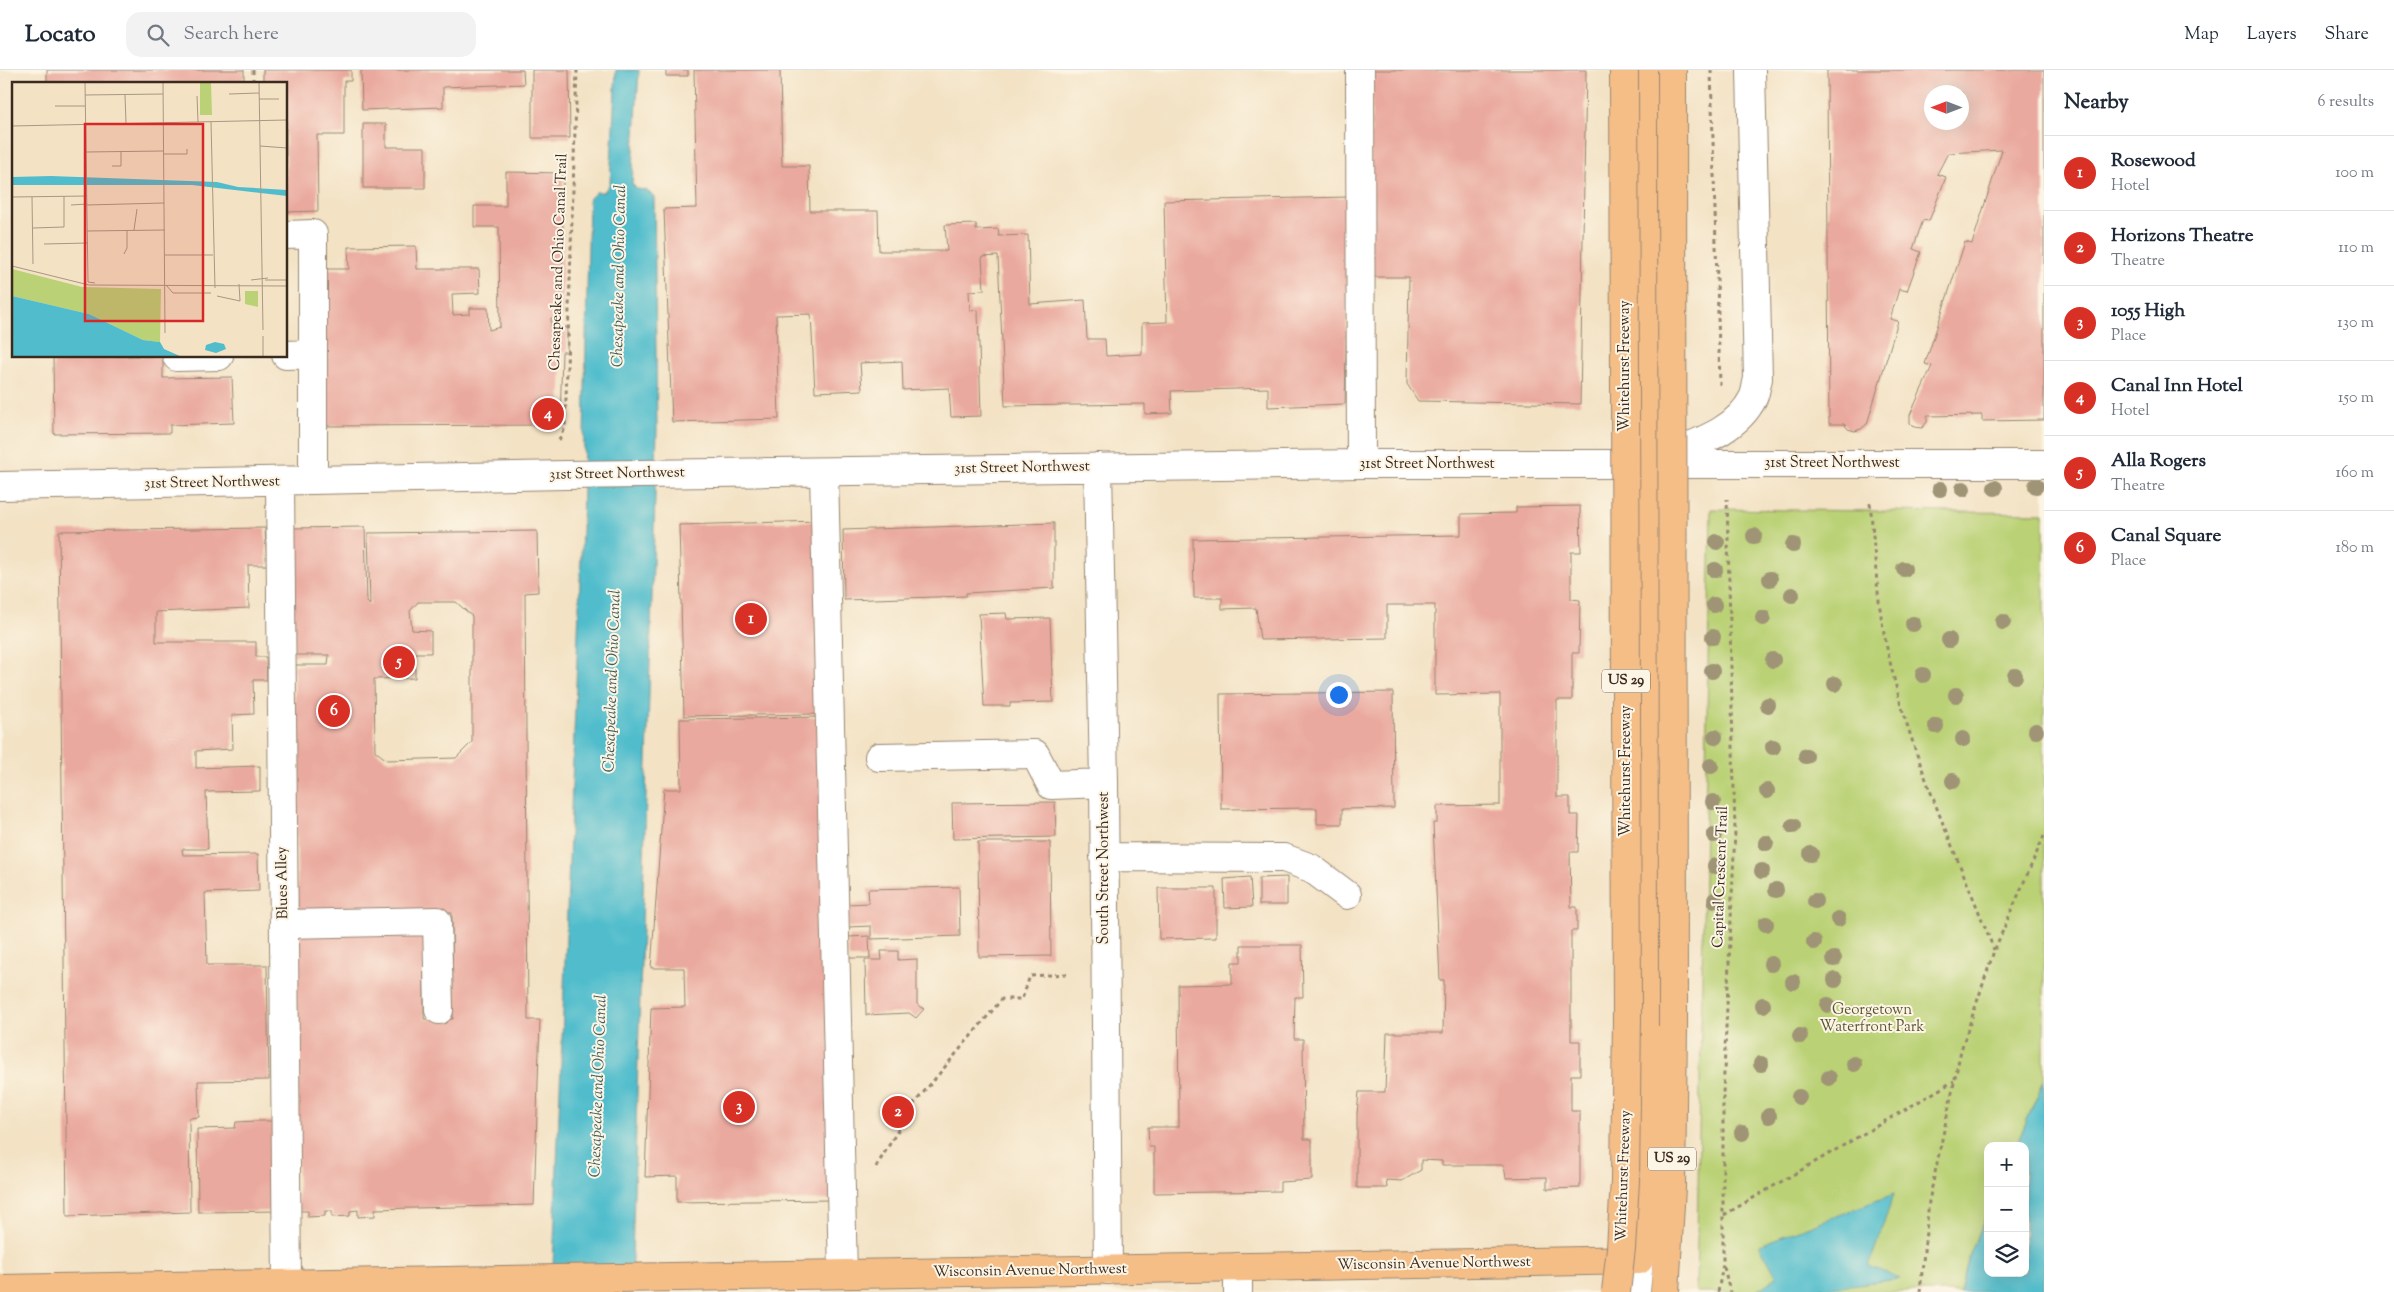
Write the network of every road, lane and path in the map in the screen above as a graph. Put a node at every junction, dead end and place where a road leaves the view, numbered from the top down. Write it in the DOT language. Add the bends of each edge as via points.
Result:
graph roads {
  1 [pos="577,70"];
  2 [pos="1360,70"];
  3 [pos="1624,70"];
  4 [pos="1647,70"];
  5 [pos="1672,70"];
  6 [pos="1711,70"];
  7 [pos="1751,70"];
  8 [pos="288,235"];
  9 [pos="299,354"];
  10 [pos="1721,430"];
  11 [pos="556,447"];
  12 [pos="1722,463"];
  13 [pos="1361,464"];
  14 [pos="1646,464"];
  15 [pos="2044,464"];
  16 [pos="1098,467"];
  17 [pos="824,472"];
  18 [pos="313,480"];
  19 [pos="280,482"];
  20 [pos="0,486"];
  21 [pos="1870,503"];
  22 [pos="879,757"];
  23 [pos="1104,783"];
  24 [pos="2044,836"];
  25 [pos="1104,858"];
  26 [pos="1347,895"];
  27 [pos="284,924"];
  28 [pos="1994,950"];
  29 [pos="1069,974"];
  30 [pos="439,1010"];
  31 [pos="1954,1081"];
  32 [pos="874,1170"];
  33 [pos="1723,1215"];
  34 [pos="1639,1260"];
  35 [pos="1723,1264"];
  36 [pos="1108,1270"];
  37 [pos="837,1280"];
  38 [pos="1238,1280"];
  39 [pos="287,1284"];
  40 [pos="748,1284"];
  41 [pos="0,1289"];
  42 [pos="1616,1292"];
  43 [pos="1636,1292"];
  44 [pos="1665,1292"];
  45 [pos="1718,1292"];
  46 [pos="1730,1292"];
  47 [pos="1920,1292"];
  1 -- 11 [label="path, Chesapeake and Ohio Canal Trail" via="565,428"];
  2 -- 13 [label="street"];
  3 -- 42 [label="main road, Whitehurst Freeway / US 29, bridge" via="1625,1180"];
  4 -- 14 [label="main road"];
  5 -- 44 [label="main road, US 29, bridge" via="1673,1110"];
  6 -- 10 [label="path"];
  7 -- 10 [label="street" via="1758,379 1753,397 1735,422"];
  8 -- 9 [label="street" via="313,234"];
  9 -- 18 [label="street"];
  10 -- 14 [label="street"];
  12 -- 14 [label="street, 31st Street Northwest"];
  12 -- 15 [label="street, 31st Street Northwest"];
  12 -- 33 [label="path, Capital Crescent Trail" via="1727,499 1736,831 1723,1094"];
  13 -- 14 [label="street, 31st Street Northwest"];
  13 -- 16 [label="street, 31st Street Northwest"];
  14 -- 34 [label="main road" via="1647,1096"];
  16 -- 17 [label="street, 31st Street Northwest"];
  16 -- 23 [label="street, South Street Northwest"];
  17 -- 18 [label="street, 31st Street Northwest"];
  17 -- 37 [label="street"];
  18 -- 19 [label="street, 31st Street Northwest"];
  19 -- 20 [label="street, 31st Street Northwest"];
  19 -- 27 [label="street, Blues Alley"];
  21 -- 28 [label="path" via="1886,642 1900,698 1928,788"];
  22 -- 23 [label="street" via="1035,754 1051,785"];
  23 -- 25 [label="street, South Street Northwest"];
  24 -- 28 [label="path"];
  25 -- 26 [label="street" via="1284,858 1311,868"];
  25 -- 36 [label="street, South Street Northwest"];
  27 -- 30 [label="street" via="437,921"];
  27 -- 39 [label="street, Blues Alley"];
  28 -- 31 [label="path"];
  29 -- 32 [label="path" via="1030,976 1022,1000 1002,999 913,1105"];
  31 -- 33 [label="path"];
  31 -- 47 [label="path" via="1928,1201"];
  33 -- 35 [label="path, Capital Crescent Trail"];
  34 -- 38 [label="main road, Wisconsin Avenue Northwest"];
  34 -- 43 [label="street"];
  35 -- 45 [label="path, Capital Crescent Trail"];
  35 -- 46 [label="path"];
  36 -- 37 [label="main road, Wisconsin Avenue Northwest"];
  36 -- 38 [label="main road, Wisconsin Avenue Northwest"];
  37 -- 40 [label="main road, Wisconsin Avenue Northwest"];
  39 -- 40 [label="main road, Wisconsin Avenue Northwest" via="643,1278"];
  39 -- 41 [label="main road, Wisconsin Avenue Northwest"];
}
